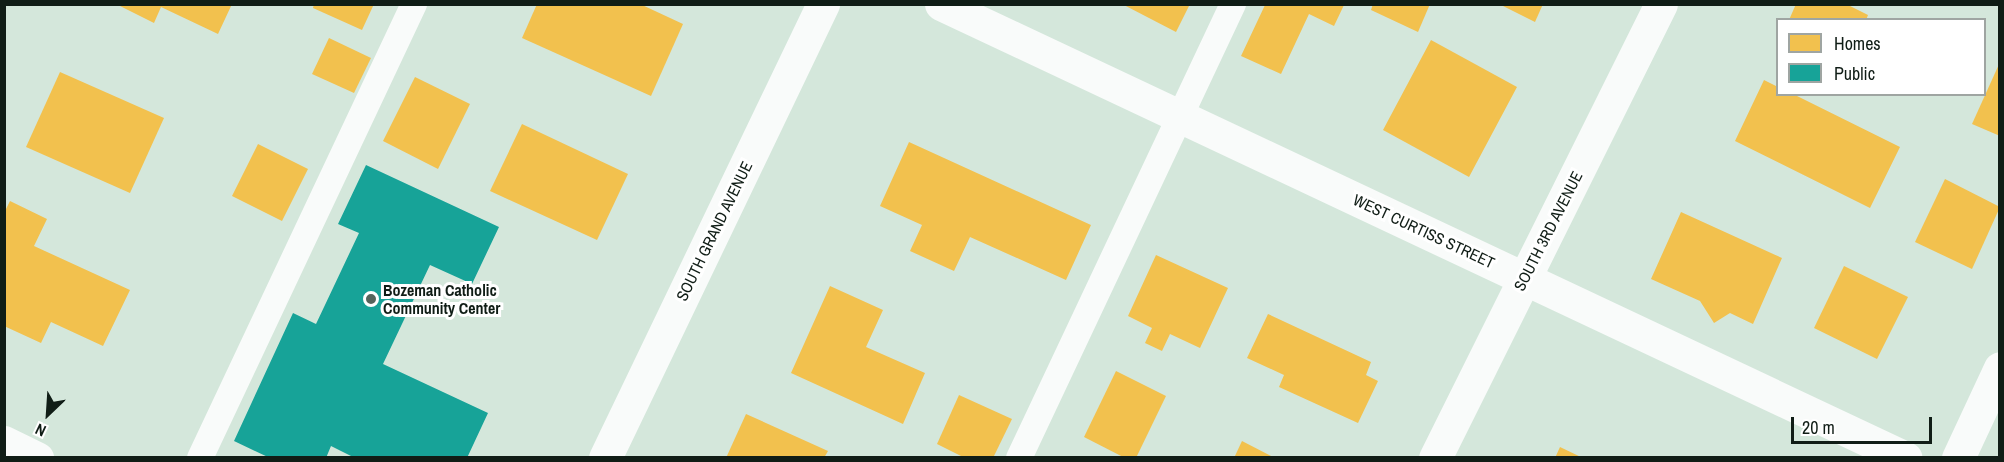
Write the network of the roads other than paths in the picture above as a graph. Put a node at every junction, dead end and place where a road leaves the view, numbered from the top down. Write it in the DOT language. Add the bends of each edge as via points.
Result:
graph roads {
  1 [pos="414,4"];
  2 [pos="823,4"];
  3 [pos="941,4"];
  4 [pos="1233,4"];
  5 [pos="1661,4"];
  6 [pos="1181,117"];
  7 [pos="1524,278"];
  8 [pos="2000,368"];
  9 [pos="4,442"];
  10 [pos="38,458"];
  11 [pos="200,458"];
  12 [pos="605,458"];
  13 [pos="1019,458"];
  14 [pos="1435,458"];
  15 [pos="1906,458"];
  16 [pos="1958,458"];
  1 -- 11 [label="lane"];
  2 -- 12 [label="street, SOUTH GRAND AVENUE"];
  3 -- 6 [label="street, WEST CURTISS STREET"];
  4 -- 6 [label="lane"];
  5 -- 7 [label="street, SOUTH 3RD AVENUE"];
  6 -- 7 [label="street, WEST CURTISS STREET"];
  6 -- 13 [label="lane"];
  7 -- 14 [label="street, SOUTH 3RD AVENUE"];
  7 -- 15 [label="street, WEST CURTISS STREET"];
  8 -- 16 [label="street"];
  9 -- 10 [label="street"];
}
